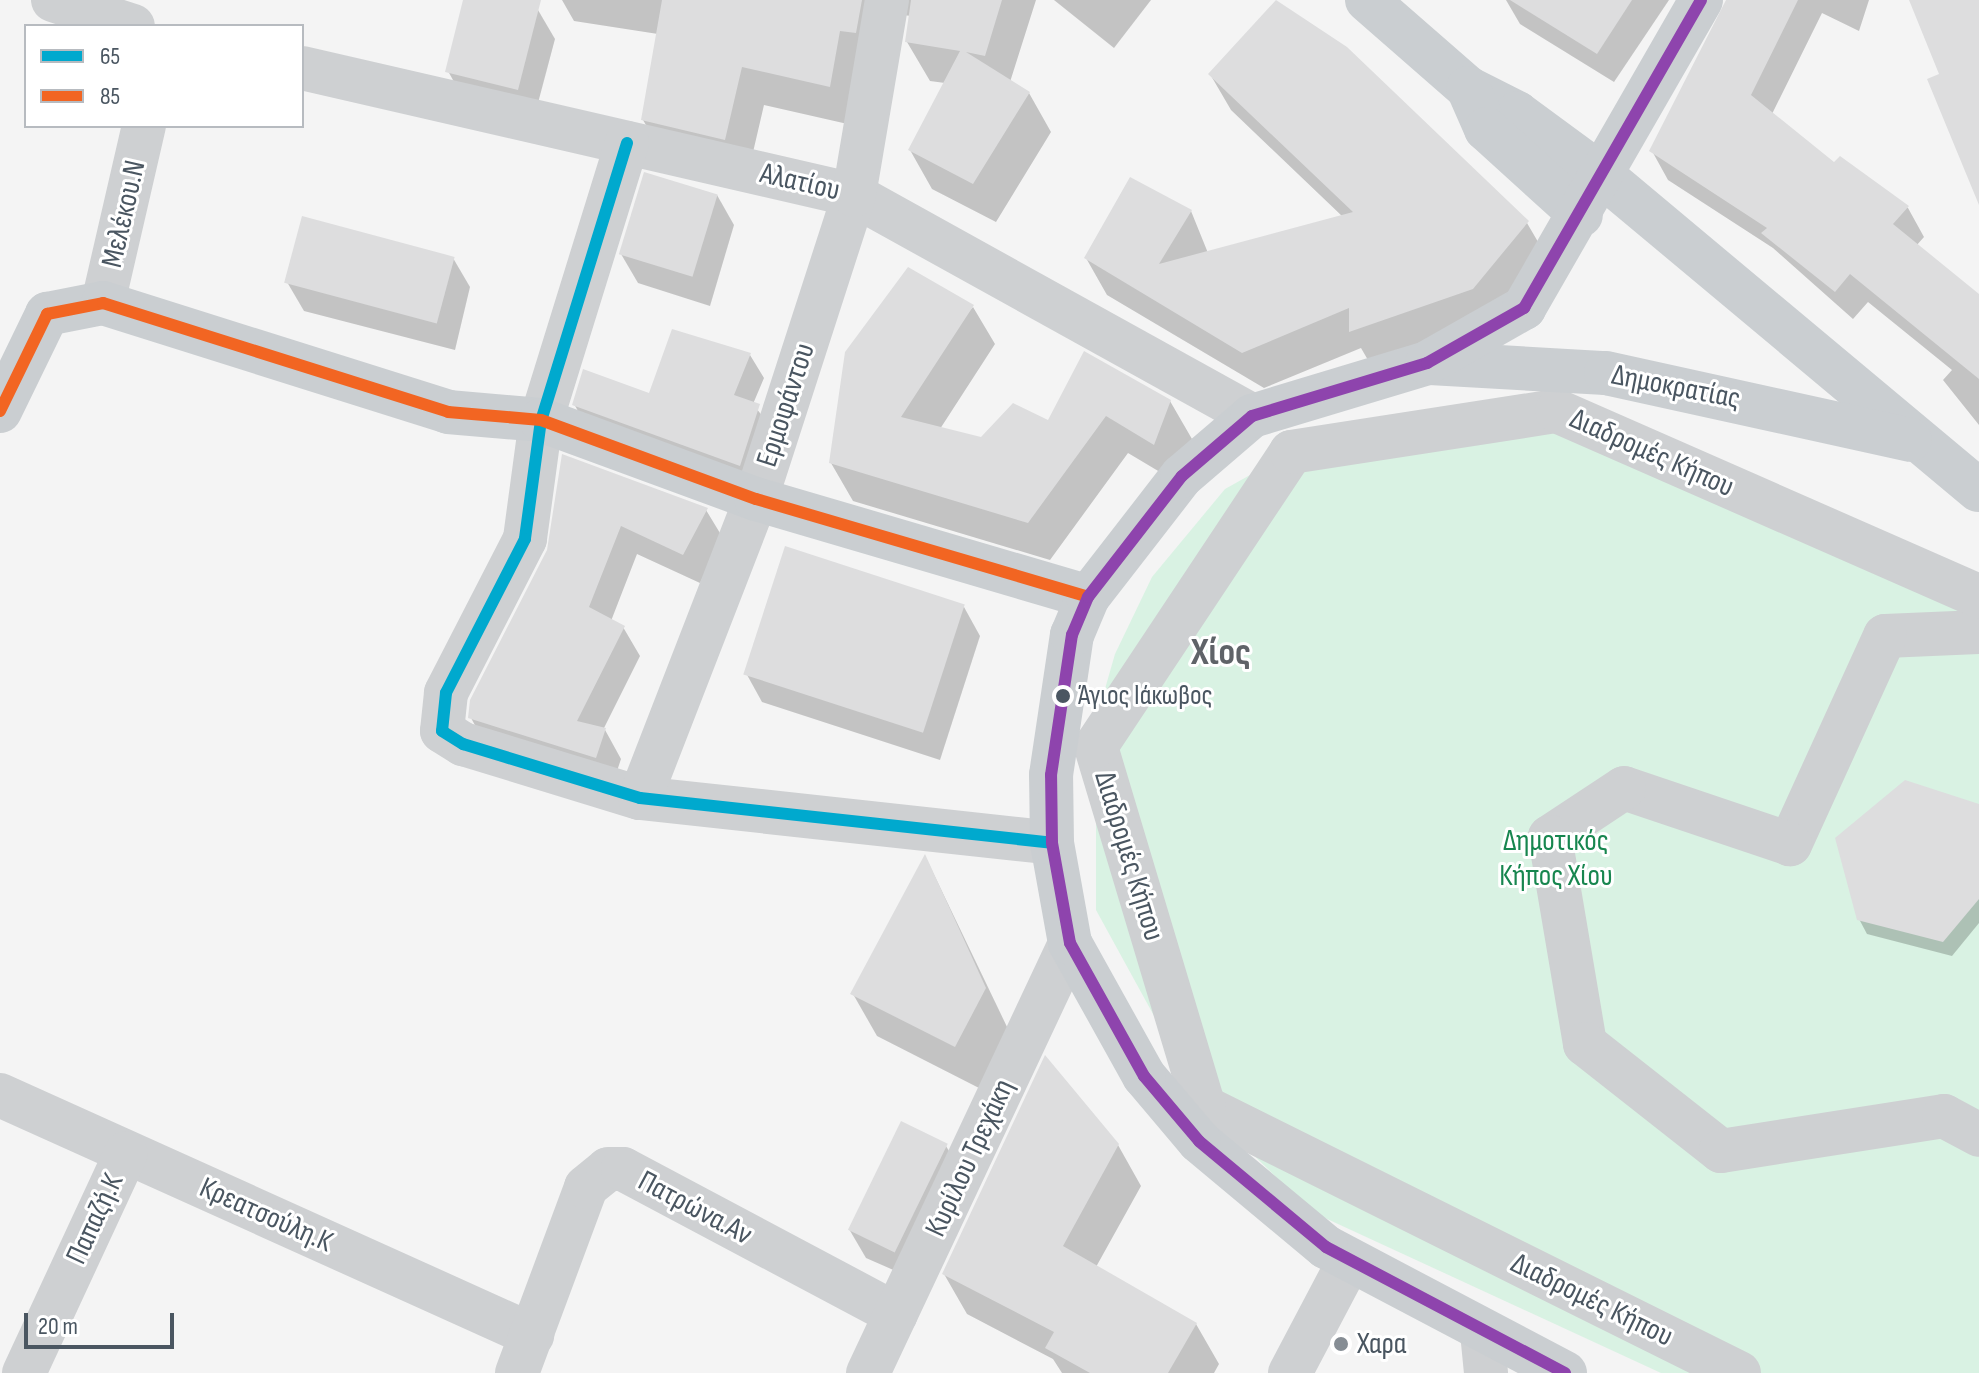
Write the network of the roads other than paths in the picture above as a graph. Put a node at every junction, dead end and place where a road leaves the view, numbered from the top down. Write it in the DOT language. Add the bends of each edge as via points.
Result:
graph roads {
  1 [pos="53,0"];
  2 [pos="887,0"];
  3 [pos="1367,0"];
  4 [pos="1701,0"];
  5 [pos="127,24"];
  6 [pos="304,68"];
  7 [pos="1468,88"];
  8 [pos="144,128"];
  9 [pos="627,143"];
  10 [pos="1604,177"];
  11 [pos="854,195"];
  12 [pos="1581,215"];
  13 [pos="103,303"];
  14 [pos="1427,363"];
  15 [pos="0,411"];
  16 [pos="1252,416"];
  17 [pos="541,420"];
  18 [pos="1920,442"];
  19 [pos="1979,490"];
  20 [pos="756,499"];
  21 [pos="1979,596"];
  22 [pos="1088,597"];
  23 [pos="1979,632"];
  24 [pos="640,798"];
  25 [pos="1052,843"];
  26 [pos="1070,943"];
  27 [pos="0,1095"];
  28 [pos="1979,1135"];
  29 [pos="126,1153"];
  30 [pos="1349,1261"];
  31 [pos="896,1314"];
  32 [pos="1484,1352"];
  33 [pos="524,1354"];
  34 [pos="24,1373"];
  35 [pos="868,1373"];
  36 [pos="1290,1373"];
  37 [pos="1565,1373"];
  38 [pos="1739,1373"];
  1 -- 5 [label="street"];
  2 -- 11 [label="street, Ερμοφάντου"];
  3 -- 7 [label="main road"];
  4 -- 10 [label="main road"];
  6 -- 9 [label="street, Αλατίου"];
  7 -- 10 [label="main road, Δημοκρατίας" via="1517,113"];
  7 -- 12 [label="main road" via="1486,129"];
  8 -- 13 [label="street, Μελέκου.Ν"];
  9 -- 11 [label="street, Αλατίου"];
  9 -- 17 [label="street"];
  10 -- 12 [label="main road"];
  10 -- 18 [label="main road, Δημοκρατίας"];
  11 -- 16 [label="street, Αλατίου"];
  11 -- 20 [label="street, Ερμοφάντου"];
  12 -- 14 [label="main road" via="1524,308"];
  13 -- 15 [label="main road" via="47,314"];
  13 -- 17 [label="main road" via="448,412"];
  14 -- 16 [label="main road"];
  14 -- 18 [label="main road, Δημοκρατίας" via="1606,373"];
  16 -- 22 [label="main road" via="1182,476"];
  17 -- 20 [label="main road"];
  17 -- 24 [label="street" via="525,539 438,719 442,731 463,744"];
  18 -- 19 [label="main road, Δημοκρατίας"];
  20 -- 22 [label="main road"];
  20 -- 24 [label="street, Ερμοφάντου"];
  21 -- 38 [label="street, Διαδρομές Κήπου" via="1557,411 1291,452 1096,746 1204,1107"];
  22 -- 25 [label="main road" via="1072,635 1051,775"];
  23 -- 28 [label="street" via="1885,636 1790,844 1624,788 1550,837 1585,1044 1721,1151 1944,1116"];
  24 -- 25 [label="street"];
  25 -- 26 [label="main road"];
  26 -- 30 [label="main road" via="1136,1063 1199,1141"];
  26 -- 31 [label="street, Κυρίλου Τρεχάκη"];
  27 -- 29 [label="street, Κρεατσούλη.Κ"];
  29 -- 33 [label="street, Κρεατσούλη.Κ"];
  29 -- 34 [label="street, Παπαζή.Κ"];
  30 -- 32 [label="main road"];
  30 -- 36 [label="street"];
  31 -- 33 [label="street, Πατρώνα.Αν" via="623,1169 608,1169 586,1187"];
  31 -- 35 [label="street, Κυρίλου Τρεχάκη"];
  32 -- 37 [label="main road"];
}
